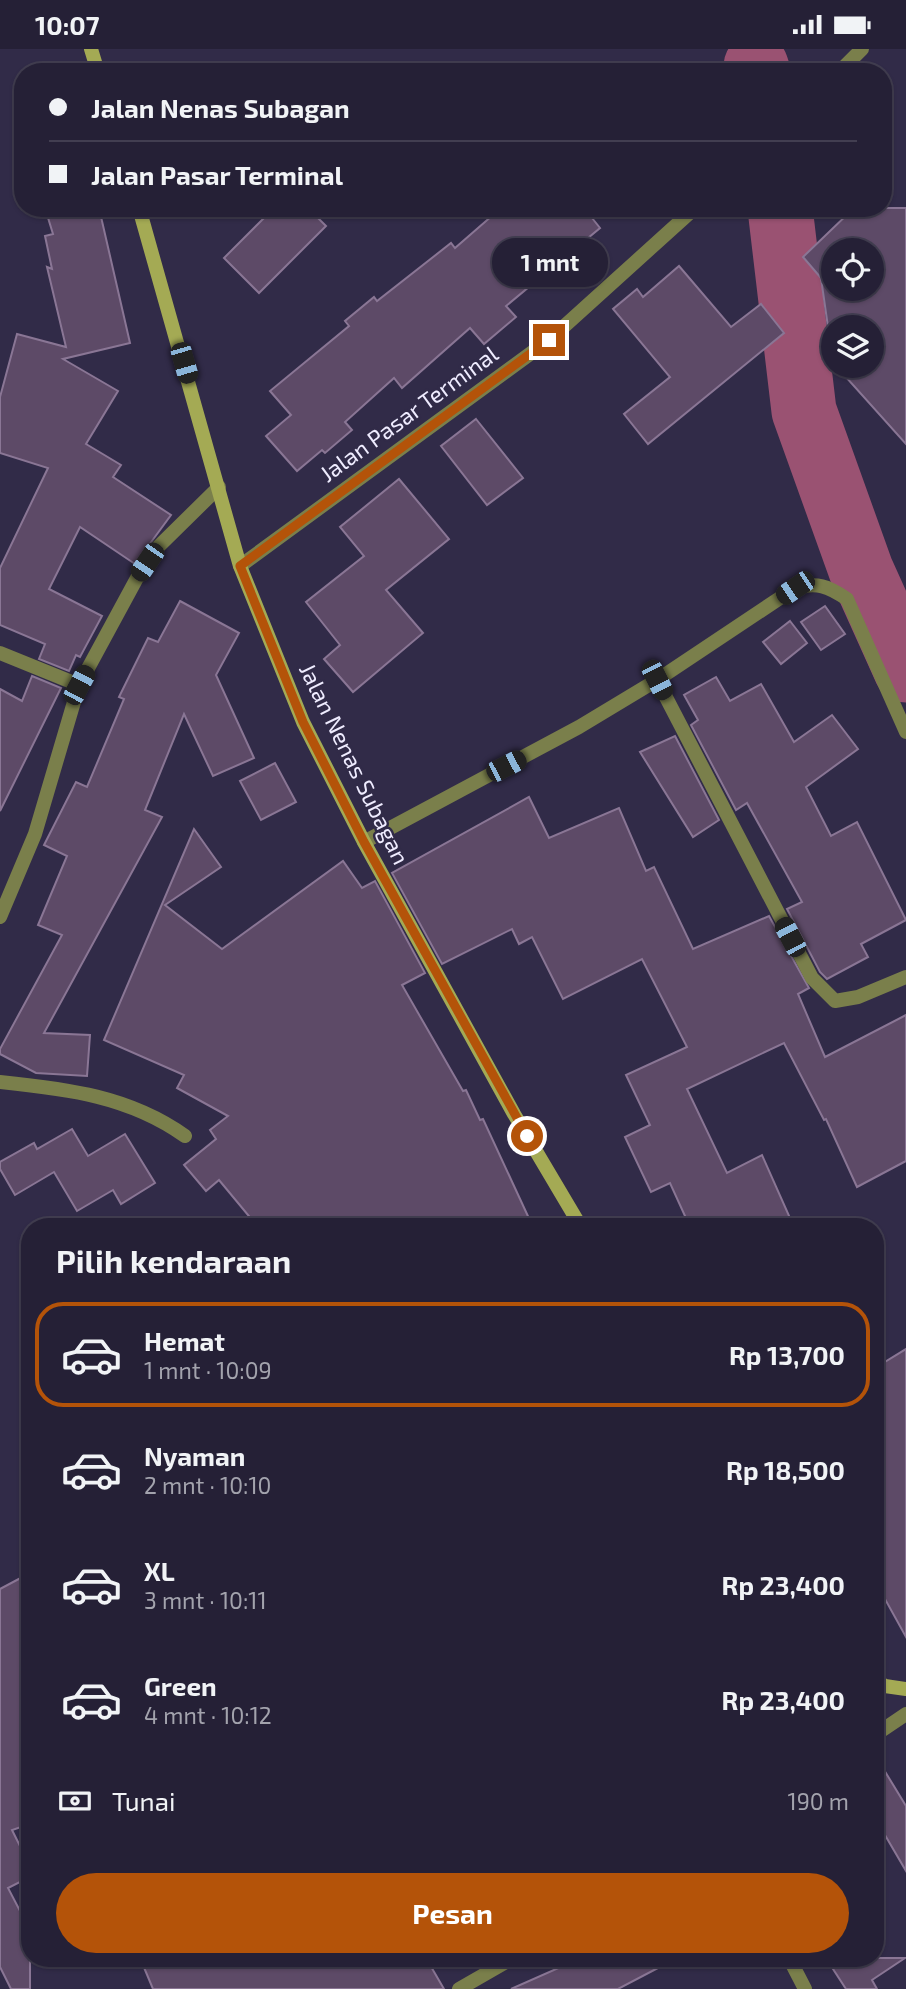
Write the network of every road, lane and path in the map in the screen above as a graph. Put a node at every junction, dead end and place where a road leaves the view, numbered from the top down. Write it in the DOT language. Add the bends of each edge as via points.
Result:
graph roads {
  1 [pos="862,49"];
  2 [pos="848,63"];
  3 [pos="142,217"];
  4 [pos="685,217"];
  5 [pos="219,487"];
  6 [pos="240,566"];
  7 [pos="0,653"];
  8 [pos="657,680"];
  9 [pos="79,685"];
  10 [pos="906,732"];
  11 [pos="364,842"];
  12 [pos="0,917"];
  13 [pos="906,977"];
  14 [pos="0,1082"];
  15 [pos="186,1136"];
  16 [pos="576,1218"];
  17 [pos="884,1684"];
  18 [pos="906,1689"];
  19 [pos="906,1714"];
  20 [pos="884,1729"];
  21 [pos="497,1967"];
  22 [pos="793,1967"];
  23 [pos="459,1989"];
  24 [pos="804,1989"];
  1 -- 2 [label="street"];
  3 -- 5 [label="main road, Jalan Nenas Subagan"];
  4 -- 6 [label="street, Jalan Pasar Terminal" via="549,340"];
  5 -- 6 [label="main road, Jalan Nenas Subagan"];
  5 -- 9 [label="street" via="151,557"];
  6 -- 11 [label="main road, Jalan Nenas Subagan" via="303,722"];
  7 -- 9 [label="street"];
  8 -- 10 [label="street" via="795,588 814,583 847,599"];
  8 -- 11 [label="street"];
  8 -- 13 [label="street" via="822,990 835,1001 858,997"];
  9 -- 12 [label="street" via="35,834"];
  11 -- 16 [label="main road, Jalan Nenas Subagan"];
  14 -- 15 [label="street" via="117,1100 161,1119"];
  17 -- 18 [label="main road"];
  19 -- 20 [label="street"];
  21 -- 23 [label="street"];
  22 -- 24 [label="street"];
}
